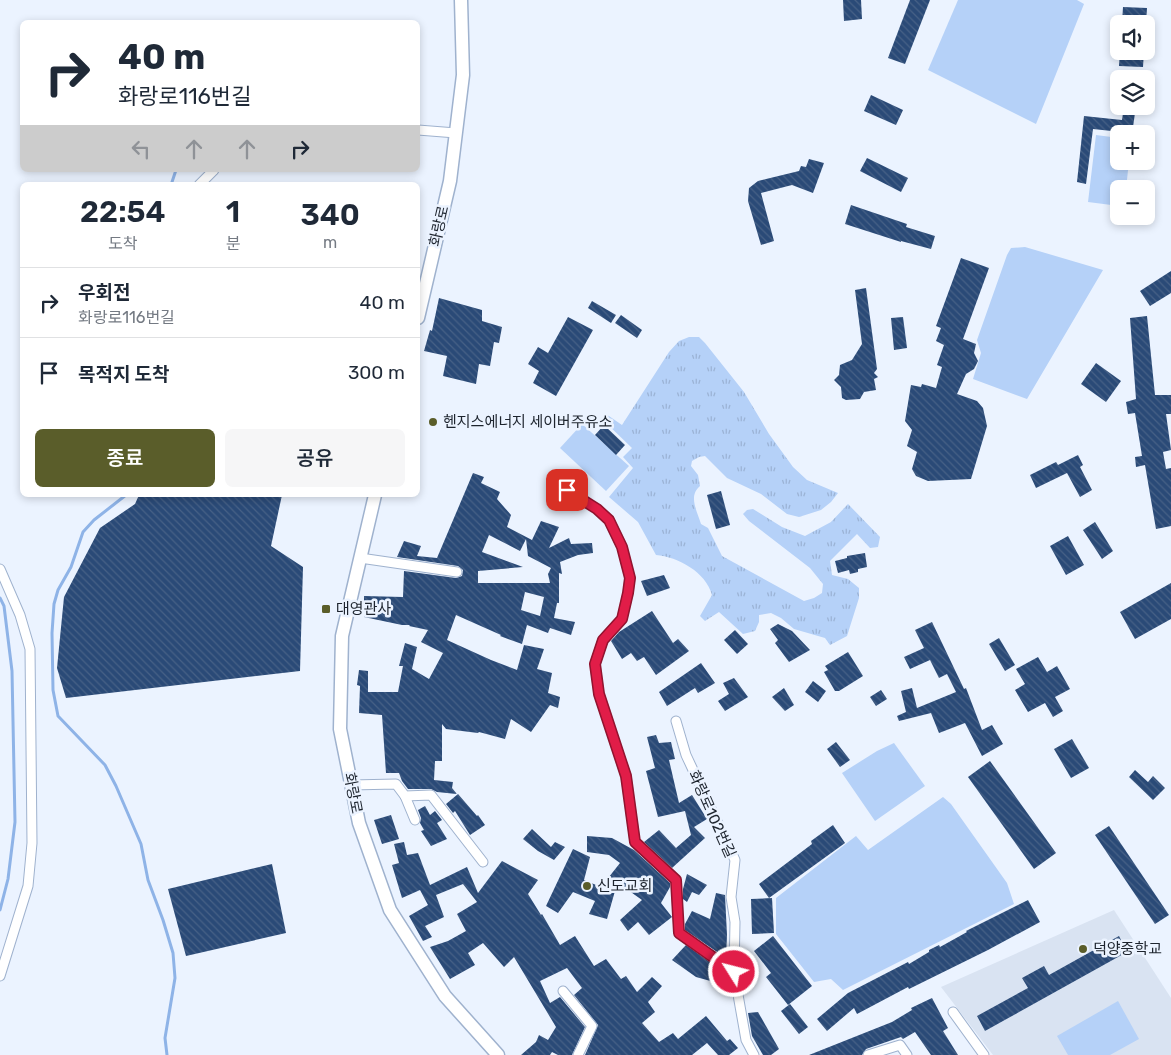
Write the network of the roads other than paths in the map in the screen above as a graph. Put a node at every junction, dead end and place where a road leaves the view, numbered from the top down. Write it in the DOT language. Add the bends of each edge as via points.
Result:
graph roads {
  1 [pos="461,0"];
  2 [pos="420,130"];
  3 [pos="456,133"];
  4 [pos="212,172"];
  5 [pos="202,182"];
  6 [pos="420,309"];
  7 [pos="552,480"];
  8 [pos="375,497"];
  9 [pos="360,558"];
  10 [pos="0,569"];
  11 [pos="457,572"];
  12 [pos="676,721"];
  13 [pos="351,785"];
  14 [pos="405,796"];
  15 [pos="416,820"];
  16 [pos="483,862"];
  17 [pos="734,972"];
  18 [pos="0,976"];
  19 [pos="563,991"];
  20 [pos="953,1012"];
  21 [pos="498,1055"];
  22 [pos="578,1055"];
  23 [pos="754,1055"];
  24 [pos="868,1055"];
  25 [pos="907,1055"];
  26 [pos="984,1055"];
  1 -- 3 [label="main road, 화랑로" via="463,75"];
  2 -- 3 [label="street"];
  3 -- 6 [label="main road, 화랑로" via="450,181"];
  4 -- 5 [label="street"];
  7 -- 17 [label="street" via="609,520 622,547 630,578 622,619 603,640 595,664 599,694 626,776 635,842 676,880 679,933"];
  8 -- 9 [label="main road, 화랑로"];
  9 -- 11 [label="street"];
  9 -- 13 [label="main road, 화랑로" via="342,636 340,729"];
  10 -- 18 [label="street" via="20,615 30,649 32,843 28,886"];
  12 -- 17 [label="street, 화랑로102번길" via="686,755 735,860 730,897 735,922"];
  13 -- 14 [label="street" via="396,784"];
  13 -- 21 [label="main road, 화랑로" via="359,823 390,910 445,996"];
  14 -- 15 [label="street"];
  14 -- 16 [label="street" via="430,795"];
  17 -- 23 [label="street, 화랑로102번길" via="746,1040"];
  19 -- 22 [label="street" via="592,1026"];
  20 -- 26 [label="street"];
  24 -- 25 [label="street" via="900,1045"];
}
